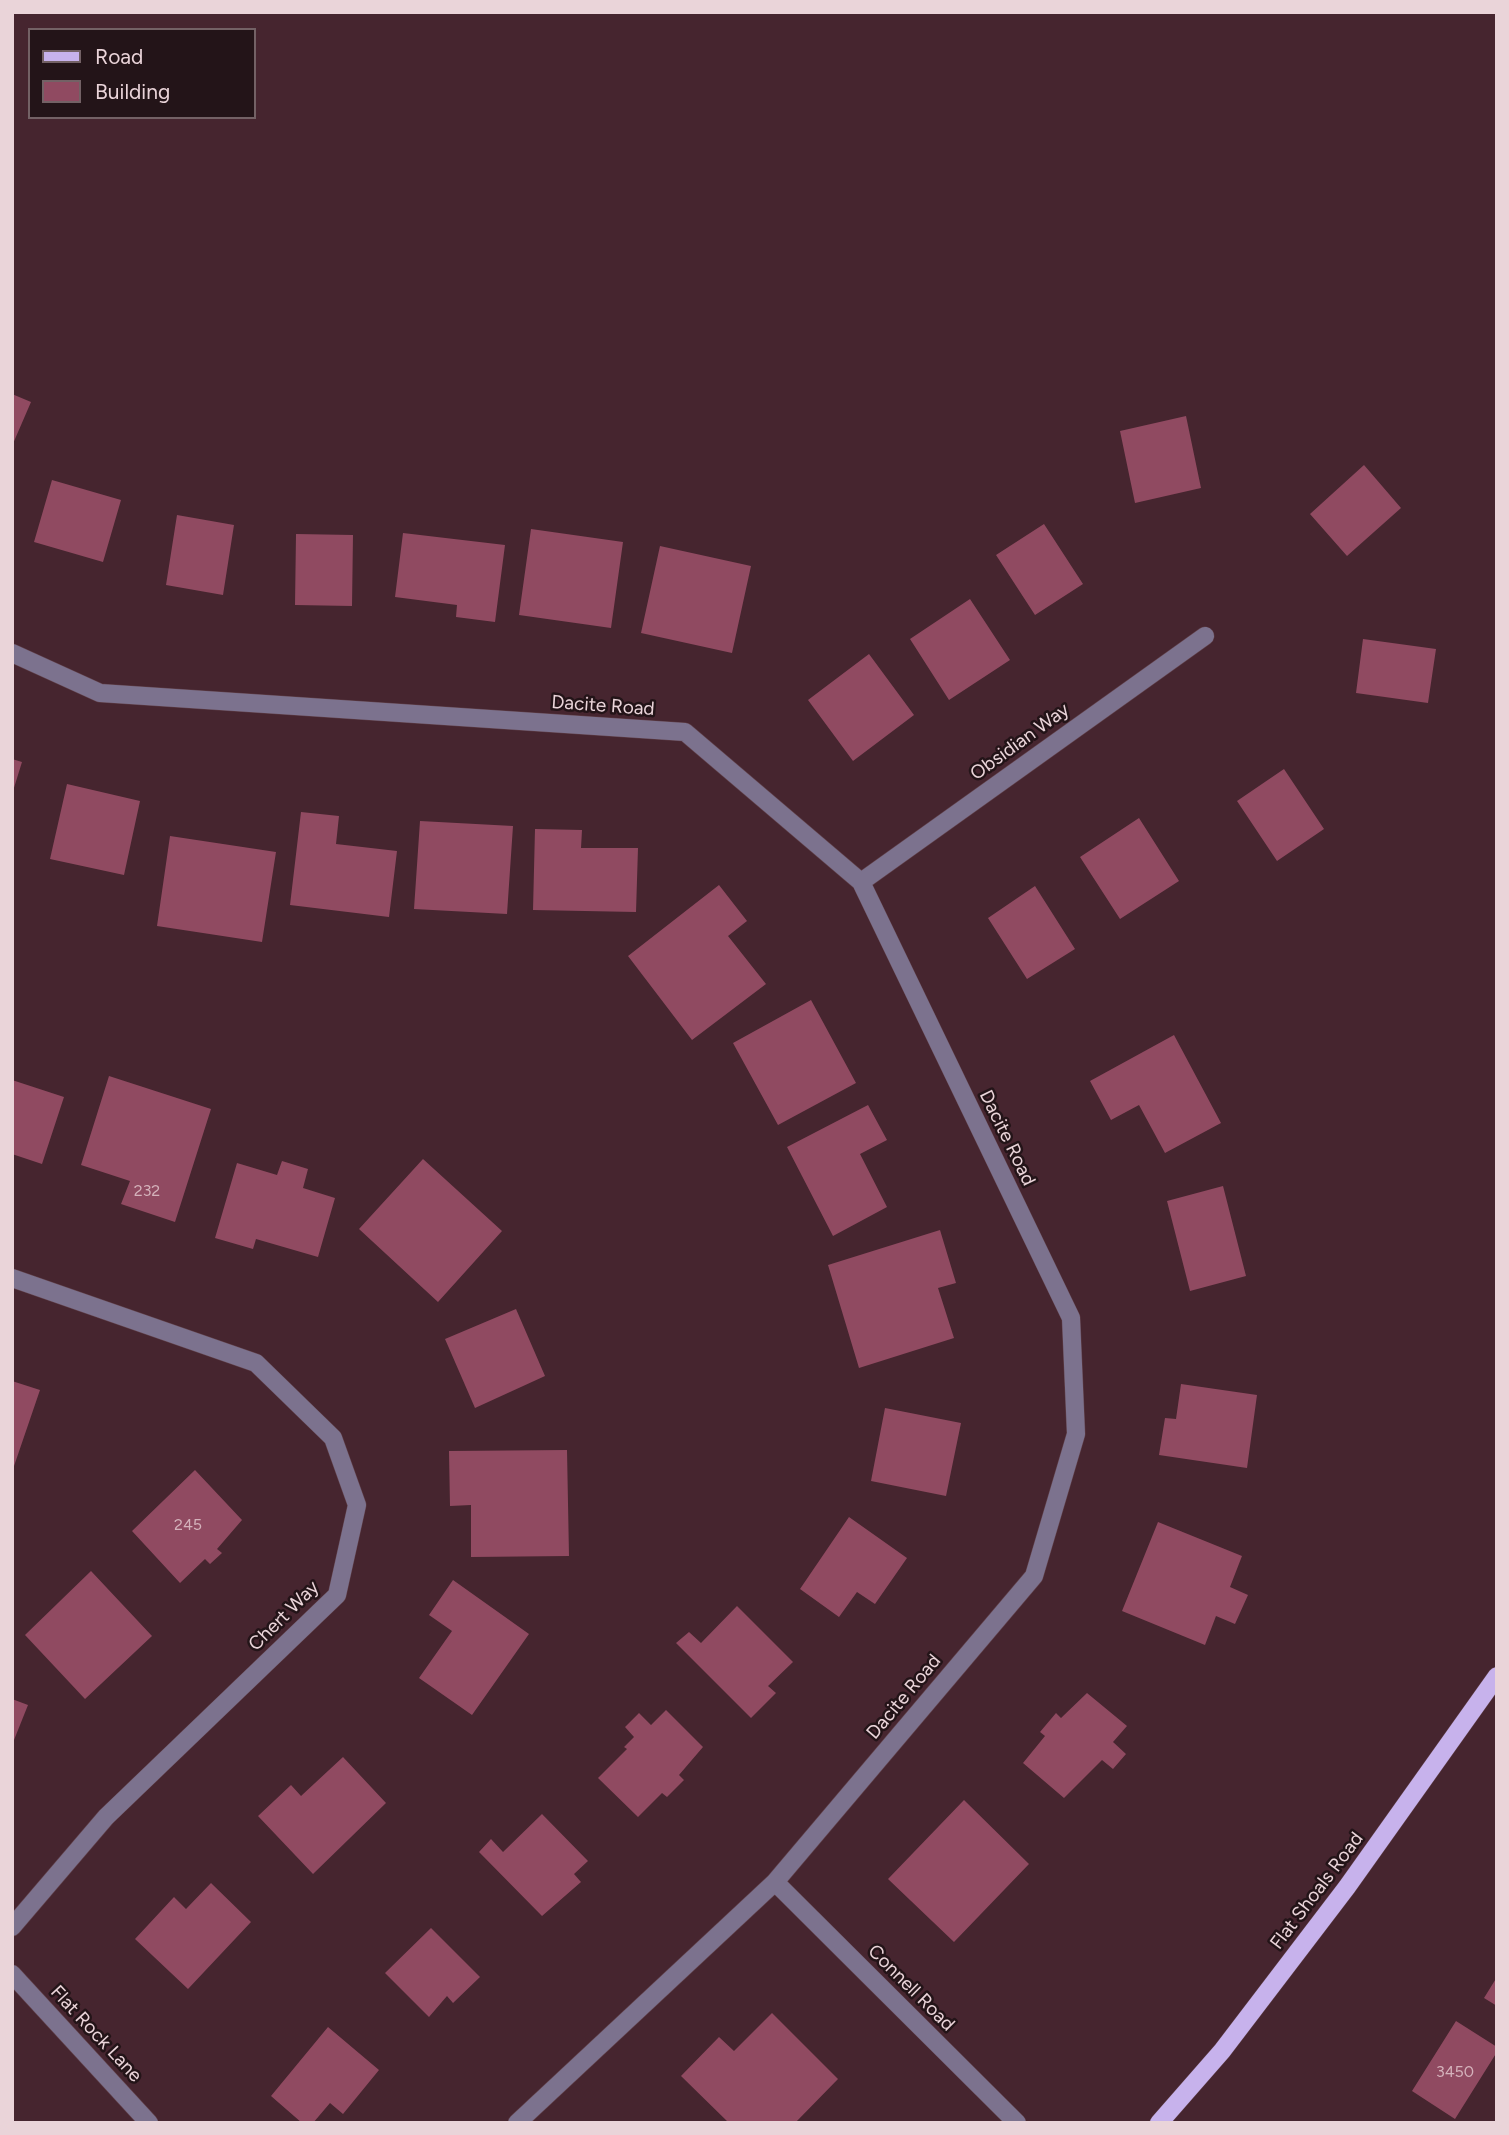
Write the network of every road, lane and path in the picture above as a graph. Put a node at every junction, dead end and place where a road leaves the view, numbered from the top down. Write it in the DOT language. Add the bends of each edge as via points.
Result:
graph roads {
  1 [pos="1205,636"];
  2 [pos="12,653"];
  3 [pos="860,882"];
  4 [pos="12,1278"];
  5 [pos="1497,1675"];
  6 [pos="775,1882"];
  7 [pos="12,1927"];
  8 [pos="12,1974"];
  9 [pos="149,2123"];
  10 [pos="517,2123"];
  11 [pos="1017,2123"];
  12 [pos="1159,2123"];
  1 -- 3 [label="street, Obsidian Way"];
  2 -- 3 [label="street, Dacite Road" via="100,693 685,732"];
  3 -- 6 [label="street, Dacite Road" via="1071,1318 1076,1434 1034,1576"];
  4 -- 7 [label="street, Chert Way" via="256,1363 332,1438 357,1505 337,1595 106,1818"];
  5 -- 12 [label="main road, Flat Shoals Road" via="1348,1887 1222,2050"];
  6 -- 10 [label="street, Dacite Road"];
  6 -- 11 [label="street, Connell Road"];
  8 -- 9 [label="street, Flat Rock Lane"];
}
